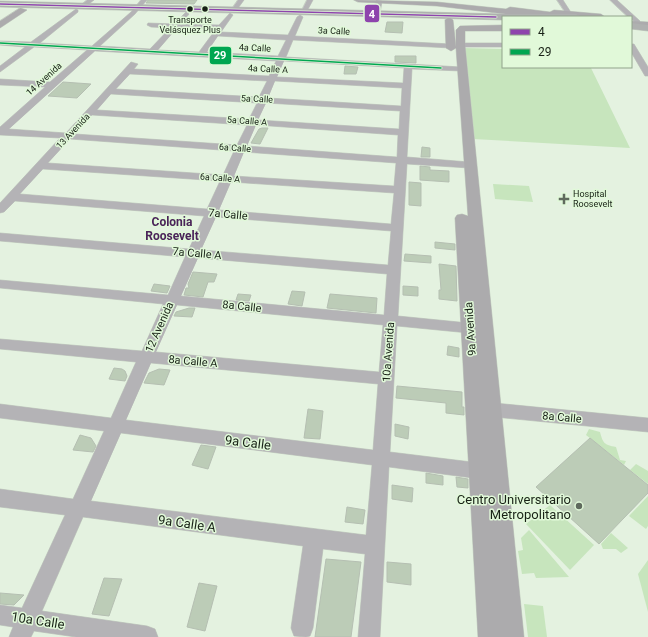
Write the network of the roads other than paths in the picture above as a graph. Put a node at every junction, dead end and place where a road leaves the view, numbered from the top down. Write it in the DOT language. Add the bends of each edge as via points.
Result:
graph roads {
  1 [pos="91,0"];
  2 [pos="144,0"];
  3 [pos="241,0"];
  4 [pos="310,0"];
  5 [pos="358,0"];
  6 [pos="411,0"];
  7 [pos="560,0"];
  8 [pos="613,0"];
  9 [pos="379,1"];
  10 [pos="0,4"];
  11 [pos="437,4"];
  12 [pos="0,9"];
  13 [pos="80,9"];
  14 [pos="20,10"];
  15 [pos="135,10"];
  16 [pos="232,13"];
  17 [pos="186,14"];
  18 [pos="302,14"];
  19 [pos="377,14"];
  20 [pos="522,14"];
  21 [pos="565,16"];
  22 [pos="629,16"];
  23 [pos="0,21"];
  24 [pos="502,21"];
  25 [pos="151,24"];
  26 [pos="0,25"];
  27 [pos="178,25"];
  28 [pos="456,26"];
  29 [pos="221,27"];
  30 [pos="216,34"];
  31 [pos="289,38"];
  32 [pos="0,43"];
  33 [pos="33,45"];
  34 [pos="502,45"];
  35 [pos="632,48"];
  36 [pos="92,49"];
  37 [pos="149,52"];
  38 [pos="201,55"];
  39 [pos="280,59"];
  40 [pos="408,66"];
  41 [pos="457,69"];
  42 [pos="0,70"];
  43 [pos="128,71"];
  44 [pos="648,74"];
  45 [pos="270,79"];
  46 [pos="0,82"];
  47 [pos="51,85"];
  48 [pos="407,86"];
  49 [pos="109,91"];
  50 [pos="261,100"];
  51 [pos="405,109"];
  52 [pos="90,112"];
  53 [pos="251,121"];
  54 [pos="0,131"];
  55 [pos="404,132"];
  56 [pos="68,136"];
  57 [pos="239,148"];
  58 [pos="402,160"];
  59 [pos="464,165"];
  60 [pos="40,166"];
  61 [pos="226,178"];
  62 [pos="400,190"];
  63 [pos="12,197"];
  64 [pos="0,210"];
  65 [pos="210,213"];
  66 [pos="397,228"];
  67 [pos="0,236"];
  68 [pos="192,253"];
  69 [pos="394,270"];
  70 [pos="0,284"];
  71 [pos="171,299"];
  72 [pos="390,321"];
  73 [pos="477,329"];
  74 [pos="0,344"];
  75 [pos="145,357"];
  76 [pos="386,379"];
  77 [pos="483,409"];
  78 [pos="0,411"];
  79 [pos="115,425"];
  80 [pos="648,425"];
  81 [pos="381,459"];
  82 [pos="488,472"];
  83 [pos="0,498"];
  84 [pos="78,508"];
  85 [pos="314,540"];
  86 [pos="375,546"];
  87 [pos="0,615"];
  88 [pos="24,628"];
  89 [pos="302,628"];
  90 [pos="147,637"];
  91 [pos="369,637"];
  92 [pos="491,637"];
  93 [pos="511,637"];
  1 -- 13 [label="street"];
  2 -- 15 [label="street"];
  3 -- 16 [label="street"];
  4 -- 18 [label="street, 12 Avenida"];
  5 -- 9 [label="main road"];
  6 -- 21 [label="main road"];
  7 -- 21 [label="street"];
  8 -- 22 [label="street"];
  9 -- 11 [label="main road"];
  9 -- 19 [label="street"];
  10 -- 13 [label="highway"];
  11 -- 28 [label="main road"];
  11 -- 28 [label="highway" via="445,7"];
  12 -- 14 [label="highway"];
  13 -- 14 [label="highway"];
  13 -- 15 [label="highway"];
  13 -- 33 [label="street"];
  14 -- 23 [label="main road"];
  14 -- 26 [label="main road"];
  15 -- 16 [label="highway"];
  15 -- 17 [label="highway"];
  15 -- 36 [label="street, 14 Avenida"];
  16 -- 17 [label="highway"];
  16 -- 18 [label="highway"];
  16 -- 29 [label="street"];
  17 -- 27 [label="street, 13 Avenida"];
  18 -- 19 [label="highway"];
  18 -- 28 [label="highway"];
  18 -- 31 [label="street, 12 Avenida"];
  19 -- 28 [label="highway"];
  20 -- 28 [label="main road" via="505,10"];
  24 -- 28 [label="highway"];
  24 -- 28 [label="highway"];
  25 -- 27 [label="street"];
  27 -- 29 [label="street"];
  27 -- 37 [label="street, 13 Avenida"];
  28 -- 31 [label="street, 3a Calle"];
  28 -- 34 [label="street, 3a Calle"];
  28 -- 41 [label="main road, 9a Avenida"];
  29 -- 30 [label="street"];
  30 -- 31 [label="street, 3a Calle"];
  30 -- 38 [label="street"];
  31 -- 39 [label="street, 12 Avenida"];
  32 -- 33 [label="street, 4a Calle"];
  33 -- 36 [label="street, 4a Calle"];
  33 -- 42 [label="street"];
  35 -- 44 [label="street"];
  36 -- 37 [label="street, 4a Calle"];
  36 -- 47 [label="street, 14 Avenida"];
  37 -- 38 [label="street, 4a Calle"];
  37 -- 43 [label="street, 13 Avenida"];
  38 -- 39 [label="street, 4a Calle"];
  39 -- 40 [label="street, 4a Calle"];
  39 -- 45 [label="street, 12 Avenida"];
  40 -- 41 [label="street, 4a Calle"];
  40 -- 48 [label="street, 10a Avenida"];
  41 -- 59 [label="main road, 9a Avenida"];
  43 -- 45 [label="street, 4a Calle A"];
  43 -- 49 [label="street, 13 Avenida"];
  45 -- 48 [label="street, 4a Calle A"];
  45 -- 50 [label="street, 12 Avenida"];
  46 -- 47 [label="street"];
  47 -- 54 [label="street, 14 Avenida"];
  48 -- 51 [label="street, 10a Avenida"];
  49 -- 50 [label="street, 5a Calle"];
  49 -- 52 [label="street, 13 Avenida"];
  50 -- 51 [label="street, 5a Calle"];
  50 -- 53 [label="street, 12 Avenida"];
  51 -- 55 [label="street, 10a Avenida"];
  52 -- 53 [label="street, 5a Calle A"];
  52 -- 56 [label="street, 13 Avenida"];
  53 -- 55 [label="street, 5a Calle A"];
  53 -- 57 [label="street, 12 Avenida"];
  54 -- 56 [label="street, 6a Calle"];
  55 -- 58 [label="street, 10a Avenida"];
  56 -- 57 [label="street, 6a Calle"];
  56 -- 60 [label="street, 13 Avenida"];
  57 -- 58 [label="street, 6a Calle"];
  57 -- 61 [label="street, 12 Avenida"];
  58 -- 59 [label="street, 6a Calle"];
  58 -- 62 [label="street, 10a Avenida"];
  59 -- 73 [label="main road, 9a Avenida"];
  60 -- 61 [label="street, 6a Calle A"];
  60 -- 63 [label="street, 13 Avenida"];
  61 -- 62 [label="street, 6a Calle A"];
  61 -- 65 [label="street, 12 Avenida"];
  62 -- 66 [label="street, 10a Avenida"];
  63 -- 64 [label="street, 13 Avenida"];
  63 -- 65 [label="street, 7a Calle"];
  65 -- 66 [label="street, 7a Calle"];
  65 -- 68 [label="street, 12 Avenida"];
  66 -- 69 [label="street, 10a Avenida"];
  67 -- 68 [label="street, 7a Calle A"];
  68 -- 69 [label="street, 7a Calle A"];
  68 -- 71 [label="street, 12 Avenida"];
  69 -- 72 [label="street, 10a Avenida"];
  70 -- 71 [label="street, 8a Calle"];
  71 -- 72 [label="street, 8a Calle"];
  71 -- 75 [label="street, 12 Avenida"];
  72 -- 73 [label="street, 8a Calle"];
  72 -- 76 [label="street, 10a Avenida"];
  73 -- 77 [label="main road, 9a Avenida"];
  74 -- 75 [label="street, 8a Calle A"];
  75 -- 76 [label="street, 8a Calle A"];
  75 -- 79 [label="street, 12 Avenida"];
  76 -- 81 [label="street, 10a Avenida"];
  77 -- 80 [label="street, 8a Calle"];
  77 -- 82 [label="main road, 9a Avenida"];
  78 -- 79 [label="street, 9a Calle"];
  79 -- 81 [label="street, 9a Calle"];
  79 -- 84 [label="street, 12 Avenida"];
  81 -- 82 [label="street, 9a Calle"];
  81 -- 86 [label="street, 10a Avenida"];
  82 -- 92 [label="main road, 9a Avenida"];
  82 -- 93 [label="main road, 9a Avenida"];
  83 -- 84 [label="street, 9a Calle A"];
  84 -- 85 [label="street, 9a Calle A"];
  84 -- 88 [label="street, 12 Avenida"];
  85 -- 86 [label="street, 9a Calle A"];
  85 -- 89 [label="street"];
  86 -- 91 [label="street, 10a Avenida"];
  87 -- 88 [label="street, 10a Calle"];
  88 -- 90 [label="street, 10a Calle"];
}
